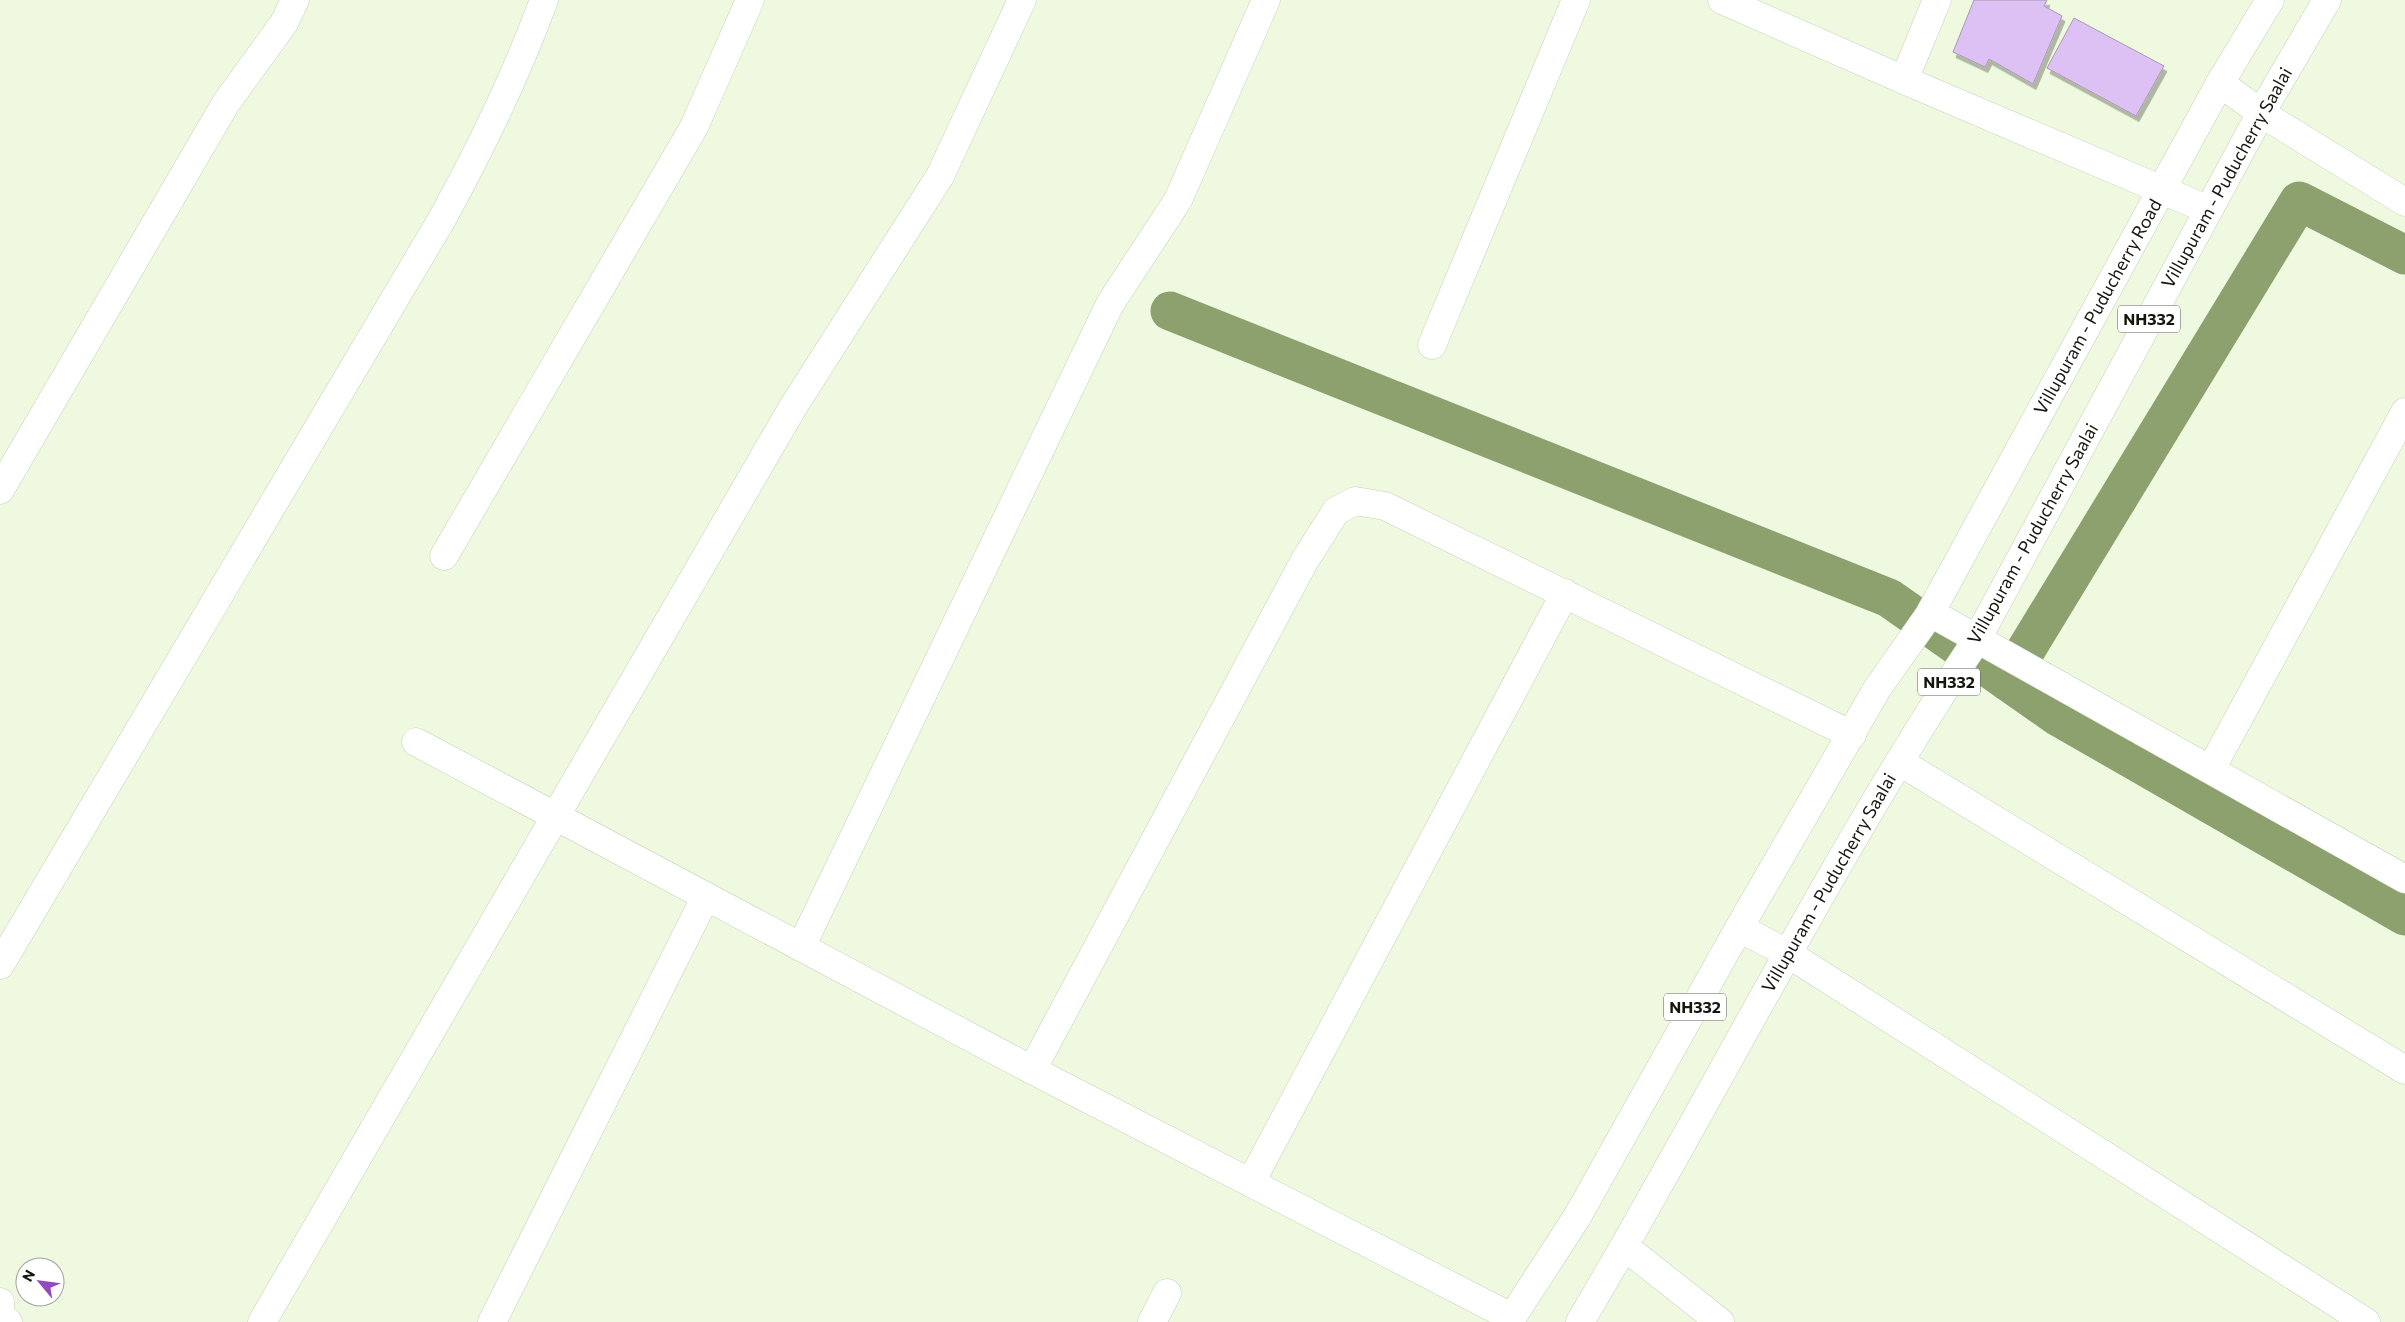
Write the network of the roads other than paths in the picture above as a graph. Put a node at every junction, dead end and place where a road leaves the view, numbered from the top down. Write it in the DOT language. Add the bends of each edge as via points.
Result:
graph roads {
  1 [pos="544,0"];
  2 [pos="750,0"];
  3 [pos="1022,0"];
  4 [pos="1266,0"];
  5 [pos="1576,0"];
  6 [pos="1722,0"];
  7 [pos="1937,0"];
  8 [pos="2270,0"];
  9 [pos="2328,0"];
  10 [pos="290,12"];
  11 [pos="1904,80"];
  12 [pos="2220,83"];
  13 [pos="2261,113"];
  14 [pos="2163,188"];
  15 [pos="2405,202"];
  16 [pos="2209,210"];
  17 [pos="1432,345"];
  18 [pos="2405,412"];
  19 [pos="0,490"];
  20 [pos="444,556"];
  21 [pos="1565,593"];
  22 [pos="1930,614"];
  23 [pos="1976,640"];
  24 [pos="1852,735"];
  25 [pos="416,742"];
  26 [pos="1900,762"];
  27 [pos="2211,769"];
  28 [pos="555,815"];
  29 [pos="2405,879"];
  30 [pos="706,896"];
  31 [pos="1739,928"];
  32 [pos="800,947"];
  33 [pos="1787,953"];
  34 [pos="0,965"];
  35 [pos="1032,1070"];
  36 [pos="2405,1070"];
  37 [pos="1251,1182"];
  38 [pos="1625,1247"];
  39 [pos="1167,1293"];
  40 [pos="0,1302"];
  41 [pos="1510,1320"];
  42 [pos="8,1322"];
  43 [pos="262,1322"];
  44 [pos="492,1322"];
  45 [pos="1152,1322"];
  46 [pos="1580,1322"];
  47 [pos="1720,1322"];
  48 [pos="2366,1322"];
  1 -- 34 [label="main road" via="483,144 442,219"];
  2 -- 20 [label="main road" via="694,127"];
  3 -- 28 [label="main road" via="940,176 793,408"];
  4 -- 32 [label="main road" via="1178,200 1110,304"];
  5 -- 17 [label="main road"];
  6 -- 11 [label="main road"];
  7 -- 11 [label="main road"];
  8 -- 12 [label="main road, Villupuram - Puducherry Road / NH332"];
  9 -- 13 [label="main road, Villupuram - Puducherry Saalai / NH332"];
  10 -- 19 [label="main road" via="226,103"];
  11 -- 14 [label="main road"];
  12 -- 13 [label="main road"];
  12 -- 14 [label="main road, Villupuram - Puducherry Road / NH332"];
  13 -- 15 [label="main road"];
  13 -- 16 [label="main road, Villupuram - Puducherry Saalai / NH332"];
  14 -- 16 [label="main road"];
  14 -- 22 [label="main road, Villupuram - Puducherry Road / NH332"];
  16 -- 23 [label="main road, Villupuram - Puducherry Saalai / NH332"];
  18 -- 27 [label="main road"];
  21 -- 24 [label="main road"];
  21 -- 35 [label="main road" via="1385,506 1355,501 1336,511 1305,560"];
  21 -- 37 [label="main road"];
  22 -- 23 [label="main road"];
  22 -- 24 [label="main road, NH332" via="1876,689"];
  23 -- 26 [label="main road, Villupuram - Puducherry Saalai / NH332"];
  23 -- 27 [label="main road"];
  24 -- 31 [label="main road, NH332"];
  25 -- 28 [label="main road"];
  26 -- 33 [label="main road, Villupuram - Puducherry Saalai / NH332"];
  26 -- 36 [label="main road"];
  27 -- 29 [label="main road"];
  28 -- 30 [label="main road"];
  28 -- 43 [label="main road"];
  30 -- 32 [label="main road"];
  30 -- 44 [label="main road"];
  31 -- 33 [label="main road"];
  31 -- 41 [label="main road, NH332" via="1577,1217"];
  32 -- 35 [label="main road"];
  33 -- 38 [label="main road, Villupuram - Puducherry Saalai / NH332"];
  33 -- 48 [label="main road"];
  35 -- 37 [label="main road"];
  37 -- 41 [label="main road"];
  38 -- 46 [label="main road, Villupuram - Puducherry Saalai / NH332"];
  38 -- 47 [label="main road"];
  39 -- 45 [label="main road"];
  40 -- 42 [label="main road" via="1,1319"];
}
